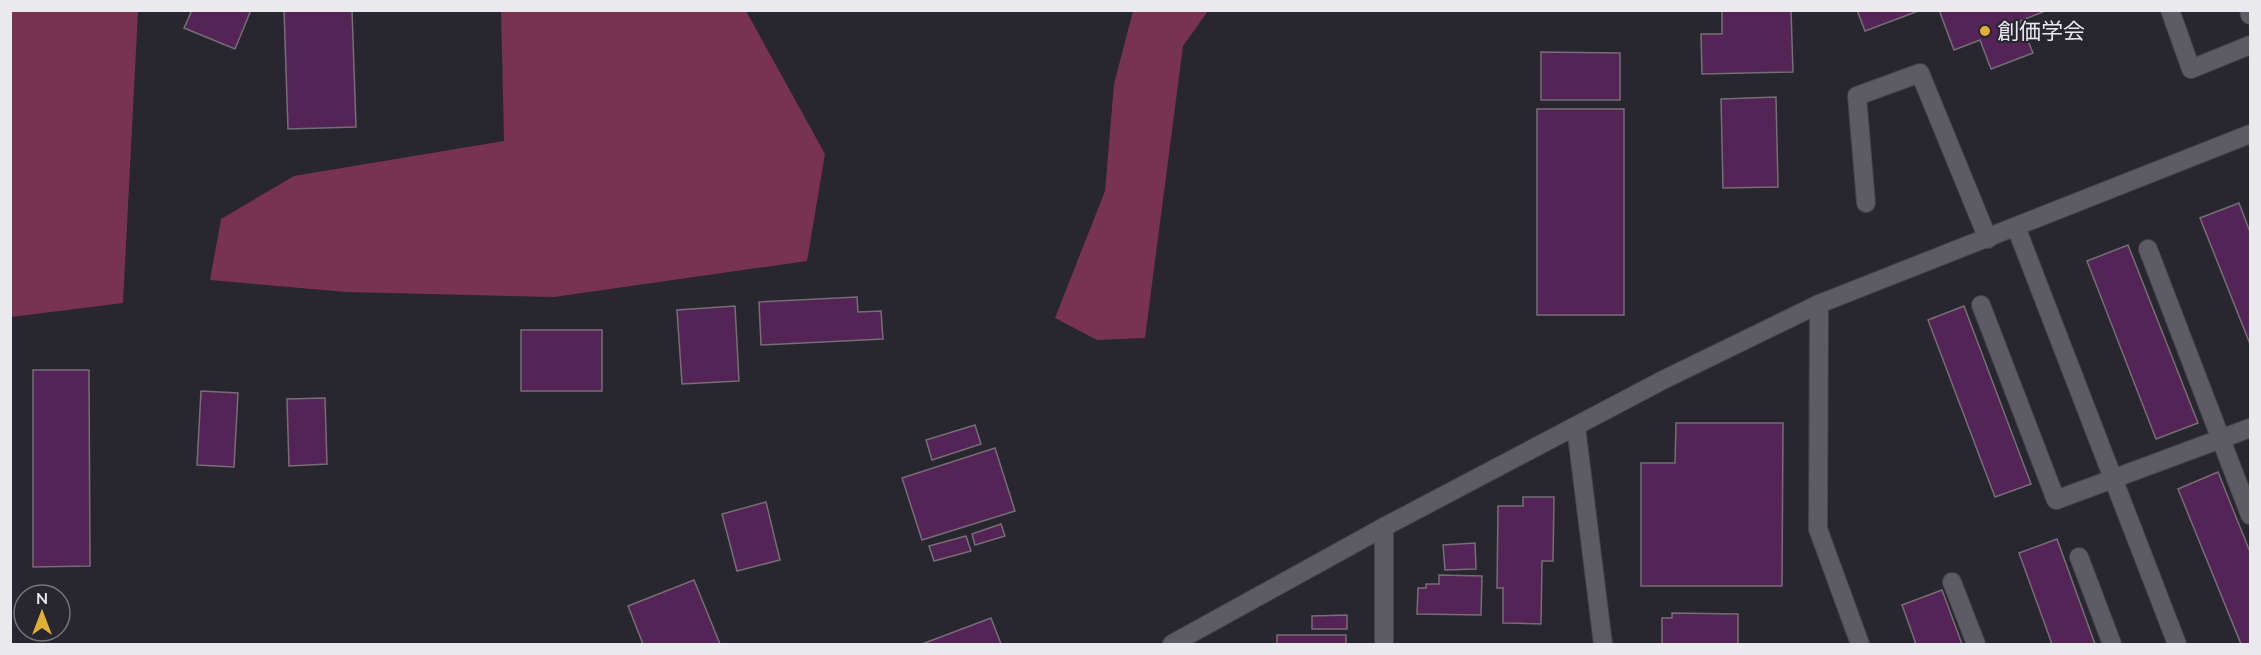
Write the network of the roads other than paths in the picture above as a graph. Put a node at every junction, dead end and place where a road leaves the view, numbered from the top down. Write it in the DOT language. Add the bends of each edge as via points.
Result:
graph roads {
  1 [pos="2170,10"];
  2 [pos="2250,45"];
  3 [pos="2250,134"];
  4 [pos="1866,203"];
  5 [pos="2016,227"];
  6 [pos="1988,239"];
  7 [pos="2148,249"];
  8 [pos="1819,304"];
  9 [pos="1981,305"];
  10 [pos="1576,427"];
  11 [pos="2250,428"];
  12 [pos="2222,439"];
  13 [pos="2114,480"];
  14 [pos="2250,514"];
  15 [pos="1384,527"];
  16 [pos="2079,557"];
  17 [pos="1952,582"];
  18 [pos="1172,645"];
  19 [pos="1384,645"];
  20 [pos="1603,645"];
  21 [pos="1860,645"];
  22 [pos="1976,645"];
  23 [pos="2112,645"];
  24 [pos="2177,645"];
  1 -- 2 [label="street" via="2191,69"];
  3 -- 5 [label="street"];
  4 -- 6 [label="street" via="1857,96 1920,73"];
  5 -- 6 [label="street"];
  5 -- 13 [label="street"];
  6 -- 8 [label="street"];
  7 -- 12 [label="street"];
  8 -- 10 [label="street"];
  8 -- 21 [label="street" via="1818,529"];
  9 -- 13 [label="street" via="2056,500"];
  10 -- 15 [label="street"];
  10 -- 20 [label="street"];
  11 -- 12 [label="street"];
  12 -- 13 [label="street"];
  12 -- 14 [label="street"];
  13 -- 24 [label="street"];
  15 -- 18 [label="street"];
  15 -- 19 [label="street"];
  16 -- 23 [label="street"];
  17 -- 22 [label="street"];
}
